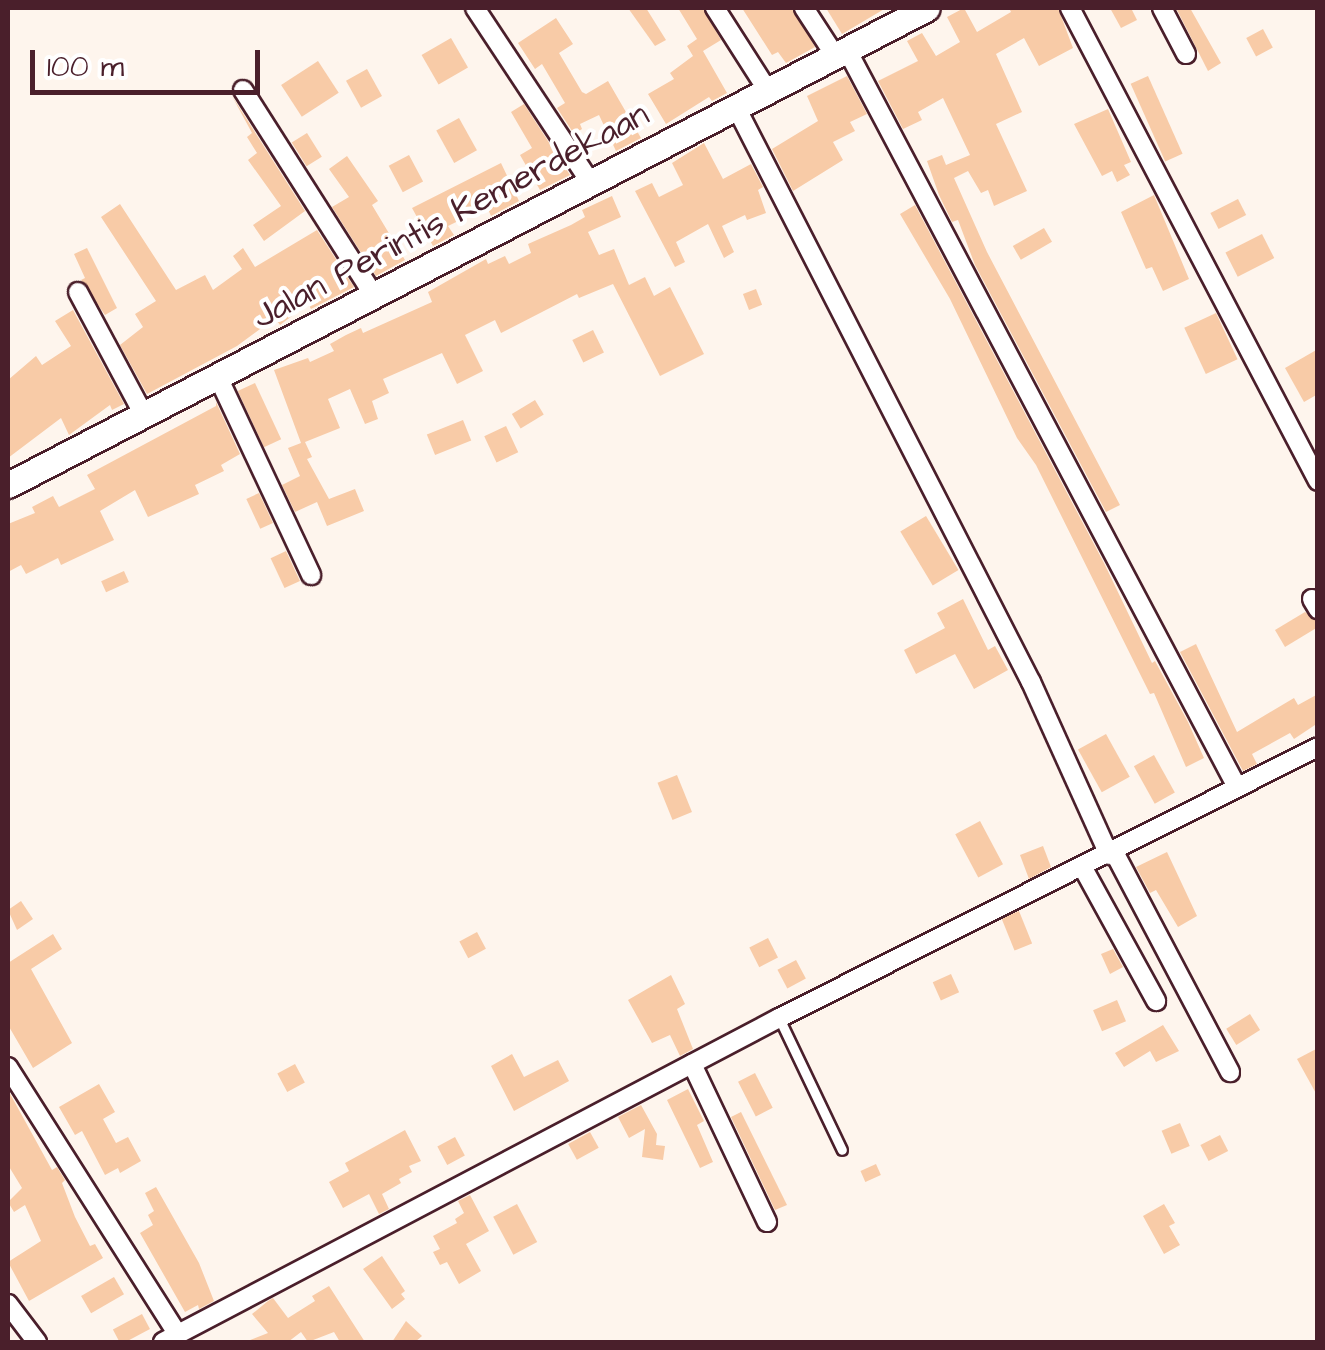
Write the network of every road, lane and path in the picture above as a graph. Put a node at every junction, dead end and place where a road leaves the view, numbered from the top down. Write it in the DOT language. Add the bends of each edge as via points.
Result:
graph roads {
  1 [pos="475,8"];
  2 [pos="715,8"];
  3 [pos="804,8"];
  4 [pos="1070,8"];
  5 [pos="1162,8"];
  6 [pos="909,12"];
  7 [pos="840,51"];
  8 [pos="1186,54"];
  9 [pos="243,90"];
  10 [pos="768,91"];
  11 [pos="736,107"];
  12 [pos="588,180"];
  13 [pos="78,292"];
  14 [pos="375,296"];
  15 [pos="218,377"];
  16 [pos="143,413"];
  17 [pos="1318,481"];
  18 [pos="8,483"];
  19 [pos="310,575"];
  20 [pos="1318,748"];
  21 [pos="1237,787"];
  22 [pos="1112,854"];
  23 [pos="1084,868"];
  24 [pos="1156,1002"];
  25 [pos="779,1018"];
  26 [pos="692,1064"];
  27 [pos="8,1067"];
  28 [pos="1230,1072"];
  29 [pos="842,1150"];
  30 [pos="768,1222"];
  31 [pos="8,1304"];
  32 [pos="170,1339"];
  33 [pos="37,1342"];
  1 -- 12 [label="street"];
  2 -- 10 [label="street"];
  3 -- 7 [label="street"];
  4 -- 17 [label="street"];
  5 -- 8 [label="street"];
  6 -- 7 [label="street, Jalan Perintis Kemerdekaan"];
  7 -- 10 [label="street, Jalan Perintis Kemerdekaan"];
  7 -- 21 [label="street"];
  9 -- 14 [label="street"];
  10 -- 11 [label="street, Jalan Perintis Kemerdekaan"];
  11 -- 12 [label="street, Jalan Perintis Kemerdekaan"];
  11 -- 22 [label="street"];
  12 -- 14 [label="street, Jalan Perintis Kemerdekaan"];
  13 -- 16 [label="street"];
  14 -- 15 [label="street, Jalan Perintis Kemerdekaan"];
  15 -- 16 [label="street, Jalan Perintis Kemerdekaan"];
  15 -- 19 [label="street"];
  16 -- 18 [label="street, Jalan Perintis Kemerdekaan"];
  20 -- 21 [label="street"];
  21 -- 22 [label="street"];
  22 -- 23 [label="street"];
  22 -- 28 [label="street"];
  23 -- 24 [label="street"];
  23 -- 25 [label="street"];
  25 -- 26 [label="street"];
  25 -- 29 [label="lane"];
  26 -- 30 [label="street"];
  26 -- 32 [label="street"];
  27 -- 32 [label="street"];
  31 -- 33 [label="street"];
}
